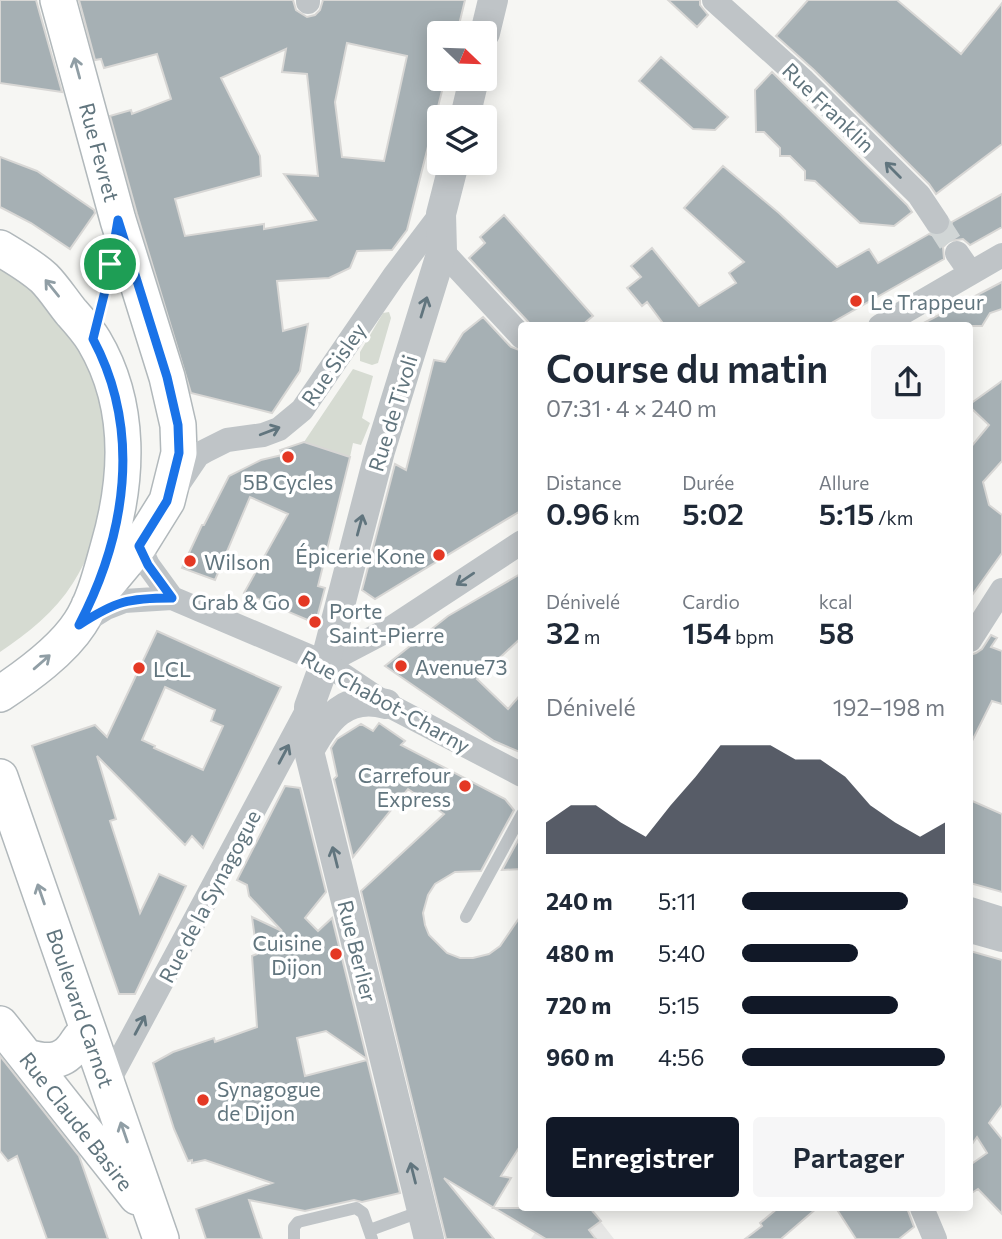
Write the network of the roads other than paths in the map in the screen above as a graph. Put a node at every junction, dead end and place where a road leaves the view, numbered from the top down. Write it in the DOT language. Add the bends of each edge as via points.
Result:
graph roads {
  1 [pos="58,0"];
  2 [pos="493,0"];
  3 [pos="714,0"];
  4 [pos="488,21"];
  5 [pos="451,175"];
  6 [pos="441,214"];
  7 [pos="118,220"];
  8 [pos="937,222"];
  9 [pos="0,248"];
  10 [pos="442,251"];
  11 [pos="957,253"];
  12 [pos="1002,255"];
  13 [pos="971,273"];
  14 [pos="887,322"];
  15 [pos="518,333"];
  16 [pos="93,339"];
  17 [pos="167,501"];
  18 [pos="120,507"];
  19 [pos="518,545"];
  20 [pos="139,546"];
  21 [pos="1002,590"];
  22 [pos="172,598"];
  23 [pos="84,616"];
  24 [pos="973,635"];
  25 [pos="325,663"];
  26 [pos="0,694"];
  27 [pos="386,704"];
  28 [pos="309,707"];
  29 [pos="309,751"];
  30 [pos="518,773"];
  31 [pos="0,777"];
  32 [pos="518,821"];
  33 [pos="973,910"];
  34 [pos="466,917"];
  35 [pos="1002,919"];
  36 [pos="973,932"];
  37 [pos="1002,940"];
  38 [pos="0,1024"];
  39 [pos="88,1032"];
  40 [pos="27,1057"];
  41 [pos="107,1084"];
  42 [pos="923,1211"];
  43 [pos="425,1225"];
  44 [pos="158,1229"];
  45 [pos="371,1235"];
  46 [pos="294,1239"];
  47 [pos="935,1239"];
  7 -- 1 [label="main road, Rue Fevret, one-way"];
  2 -- 4 [label="street"];
  8 -- 3 [label="street, Rue Franklin, one-way" via="919,195"];
  5 -- 6 [label="street, Rue de Tivoli"];
  6 -- 10 [label="street, Rue de Tivoli"];
  17 -- 6 [label="street, Rue Sisley, one-way" via="198,455 227,440 279,429 302,410"];
  7 -- 16 [label="lane"];
  7 -- 17 [label="main road, Rue Fevret" via="178,425 179,453"];
  16 -- 9 [label="main road, one-way" via="44,278"];
  10 -- 15 [label="street"];
  25 -- 10 [label="street, Rue de Tivoli, one-way" via="380,451"];
  11 -- 13 [label="street"];
  12 -- 13 [label="street"];
  13 -- 14 [label="street"];
  16 -- 18 [label="main road" via="122,424"];
  17 -- 20 [label="main road, Rue Fevret"];
  18 -- 20 [label="street"];
  18 -- 23 [label="main road"];
  19 -- 25 [label="street, one-way" via="388,630"];
  20 -- 22 [label="street"];
  20 -- 23 [label="main road, Rue Fevret"];
  21 -- 24 [label="street"];
  22 -- 23 [label="street, Rue Chabot-Charny" via="124,601"];
  22 -- 25 [label="street, Rue Chabot-Charny"];
  26 -- 23 [label="main road, Rue Fevret, one-way" via="48,657"];
  25 -- 27 [label="street, Rue Chabot-Charny"];
  25 -- 28 [label="street, Rue Berlier"];
  27 -- 29 [label="street" via="371,700 345,707 319,731"];
  27 -- 30 [label="street, Rue Chabot-Charny"];
  28 -- 29 [label="street, Rue Berlier"];
  41 -- 28 [label="street, Rue de la Synagogue, one-way"];
  43 -- 29 [label="street, Rue Berlier, one-way"];
  39 -- 31 [label="main road, Boulevard Carnot, one-way"];
  32 -- 34 [label="lane"];
  33 -- 35 [label="street"];
  36 -- 37 [label="street"];
  38 -- 40 [label="main road, Rue Claude Basire"];
  39 -- 40 [label="main road" via="54,1061"];
  39 -- 41 [label="main road, Boulevard Carnot"];
  40 -- 44 [label="main road, Rue Claude Basire"];
  44 -- 41 [label="main road, Boulevard Carnot, one-way"];
  42 -- 47 [label="street"];
  43 -- 45 [label="lane"];
  45 -- 46 [label="lane" via="363,1213 356,1208 298,1223"];
}
